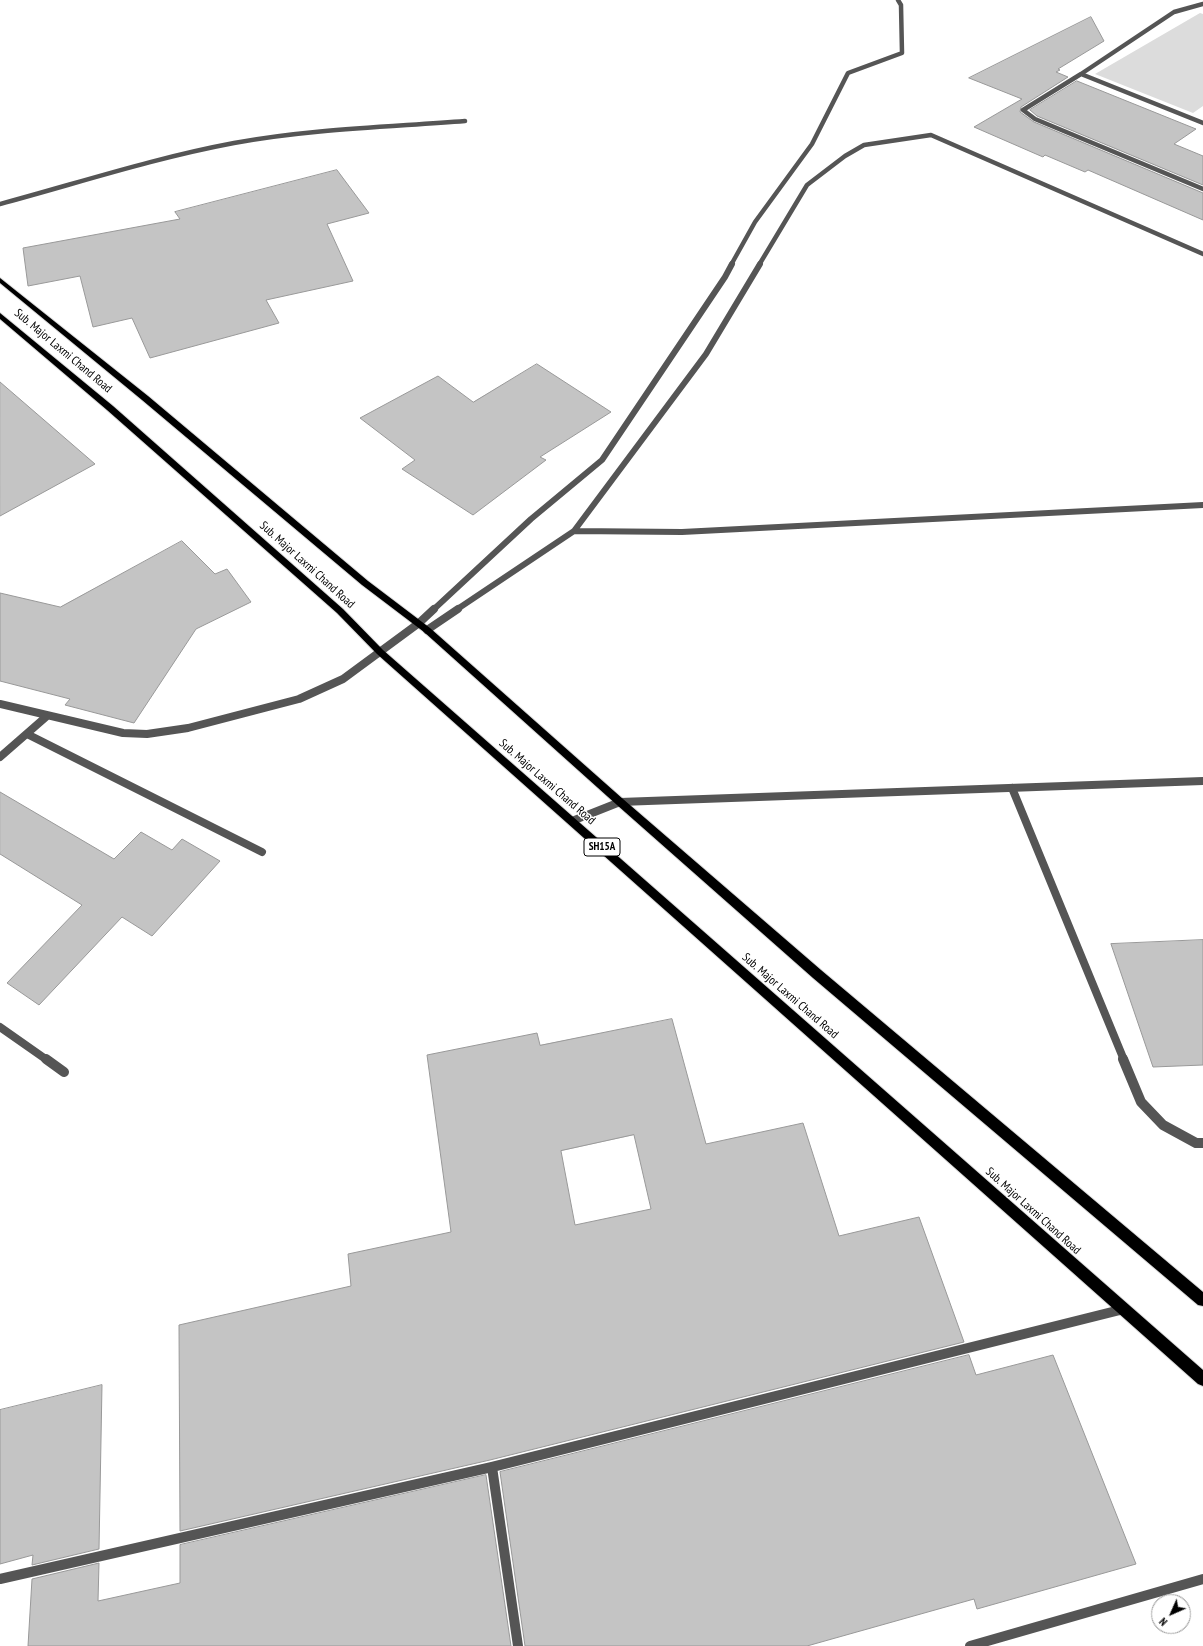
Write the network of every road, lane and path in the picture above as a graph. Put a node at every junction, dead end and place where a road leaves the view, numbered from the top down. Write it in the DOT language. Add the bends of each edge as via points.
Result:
graph roads {
  1 [pos="898,0"];
  2 [pos="1203,4"];
  3 [pos="1080,74"];
  4 [pos="465,121"];
  5 [pos="1202,122"];
  6 [pos="1203,189"];
  7 [pos="0,204"];
  8 [pos="1203,254"];
  9 [pos="0,280"];
  10 [pos="1,317"];
  11 [pos="1203,505"];
  12 [pos="574,530"];
  13 [pos="419,623"];
  14 [pos="428,630"];
  15 [pos="380,652"];
  16 [pos="0,704"];
  17 [pos="47,716"];
  18 [pos="27,734"];
  19 [pos="0,757"];
  20 [pos="1203,781"];
  21 [pos="1012,788"];
  22 [pos="620,802"];
  23 [pos="572,821"];
  24 [pos="262,852"];
  25 [pos="0,1027"];
  26 [pos="64,1072"];
  27 [pos="1203,1143"];
  28 [pos="1203,1300"];
  29 [pos="1124,1309"];
  30 [pos="1203,1380"];
  31 [pos="492,1467"];
  32 [pos="0,1579"];
  33 [pos="1203,1579"];
  34 [pos="518,1646"];
  35 [pos="970,1646"];
  1 -- 13 [label="street" via="901,5 902,53 848,73 812,144 755,222 725,277 602,460 531,520"];
  2 -- 3 [label="street" via="1174,12"];
  3 -- 5 [label="street"];
  3 -- 6 [label="street" via="1023,110 1035,119"];
  4 -- 7 [label="street" via="320,132 235,143 169,158"];
  8 -- 12 [label="street" via="932,135 864,145 845,156 808,185 706,354"];
  9 -- 13 [label="main road, Sub. Major Laxmi Chand Road" via="365,583"];
  10 -- 15 [label="main road, Sub. Major Laxmi Chand Road / SH15A" via="110,408 328,600"];
  11 -- 12 [label="street" via="682,532"];
  12 -- 14 [label="street"];
  13 -- 14 [label="main road, Sub. Major Laxmi Chand Road"];
  13 -- 15 [label="street"];
  14 -- 22 [label="main road, Sub. Major Laxmi Chand Road"];
  15 -- 17 [label="street" via="343,679 299,699 188,728 147,734 123,734"];
  15 -- 23 [label="main road, Sub. Major Laxmi Chand Road / SH15A"];
  16 -- 17 [label="street"];
  17 -- 18 [label="street"];
  18 -- 19 [label="street"];
  18 -- 24 [label="street"];
  20 -- 21 [label="street"];
  21 -- 22 [label="street"];
  21 -- 27 [label="street" via="1141,1102 1163,1125 1196,1143"];
  22 -- 23 [label="street"];
  22 -- 28 [label="main road, Sub. Major Laxmi Chand Road" via="817,974"];
  23 -- 29 [label="main road, Sub. Major Laxmi Chand Road / SH15A"];
  25 -- 26 [label="street"];
  29 -- 30 [label="main road, Sub. Major Laxmi Chand Road / SH15A"];
  29 -- 31 [label="street"];
  31 -- 32 [label="street"];
  31 -- 34 [label="street"];
  33 -- 35 [label="street"];
}
